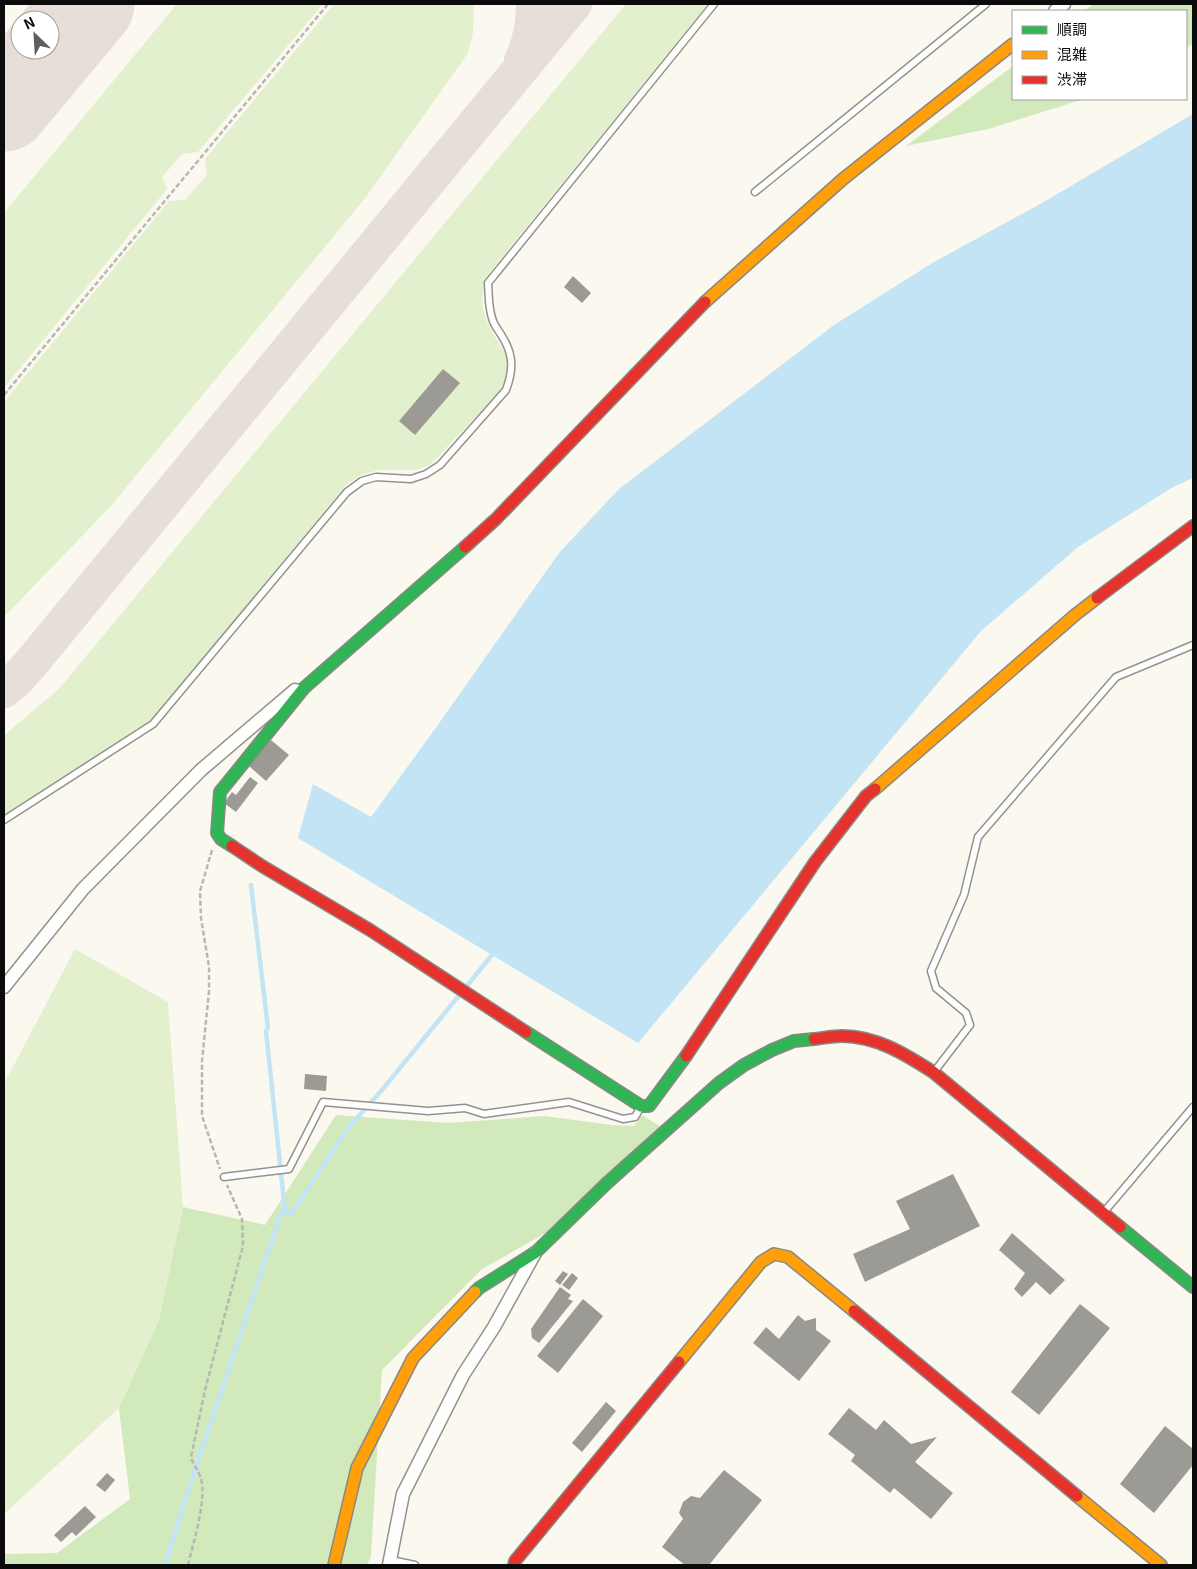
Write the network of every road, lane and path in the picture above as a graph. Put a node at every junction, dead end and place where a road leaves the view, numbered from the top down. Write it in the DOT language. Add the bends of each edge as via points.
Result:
graph roads {
  1 [pos="328,4"];
  2 [pos="714,4"];
  3 [pos="986,4"];
  4 [pos="1012,45"];
  5 [pos="755,192"];
  6 [pos="4,395"];
  7 [pos="496,519"];
  8 [pos="1193,526"];
  9 [pos="1193,644"];
  10 [pos="4,820"];
  11 [pos="217,832"];
  12 [pos="4,987"];
  13 [pos="933,1072"];
  14 [pos="641,1106"];
  15 [pos="1193,1107"];
  16 [pos="224,1177"];
  17 [pos="1103,1212"];
  18 [pos="536,1252"];
  19 [pos="1193,1287"];
  20 [pos="390,1563"];
  21 [pos="188,1565"];
  22 [pos="334,1565"];
  23 [pos="415,1565"];
  24 [pos="514,1565"];
  25 [pos="1161,1565"];
  1 -- 6 [label="path"];
  2 -- 10 [label="lane" via="488,282 489,308 494,324 512,358 506,390 440,465 426,474 412,479 376,477 347,492 153,724"];
  3 -- 5 [label="lane"];
  4 -- 7 [label="street" via="843,180 700,306"];
  7 -- 11 [label="street" via="304,688 220,792"];
  7 -- 12 [label="street" via="201,770 83,889"];
  8 -- 14 [label="street" via="1075,615 866,796 815,862 681,1063 648,1106"];
  9 -- 13 [label="lane" via="1116,677 978,837 964,895 931,971 936,988 966,1014 970,1025"];
  11 -- 14 [label="street" via="221,839 237,850 370,930"];
  11 -- 16 [label="path" via="200,891 200,918 209,966 202,1061 202,1116"];
  13 -- 17 [label="street"];
  13 -- 18 [label="street" via="900,1051 843,1036 794,1041 772,1050 732,1074 693,1105"];
  14 -- 16 [label="lane" via="635,1117 623,1119 569,1102 484,1114 465,1108 428,1111 323,1102 289,1169"];
  15 -- 17 [label="lane"];
  16 -- 21 [label="path" via="242,1219 243,1246 191,1457 201,1478 202,1490 201,1509"];
  17 -- 19 [label="street"];
  18 -- 20 [label="street" via="463,1376 403,1494"];
  18 -- 22 [label="street" via="479,1288 413,1358 357,1468"];
  20 -- 23 [label="lane"];
  24 -- 25 [label="street" via="761,1262 774,1254 788,1257"];
}
